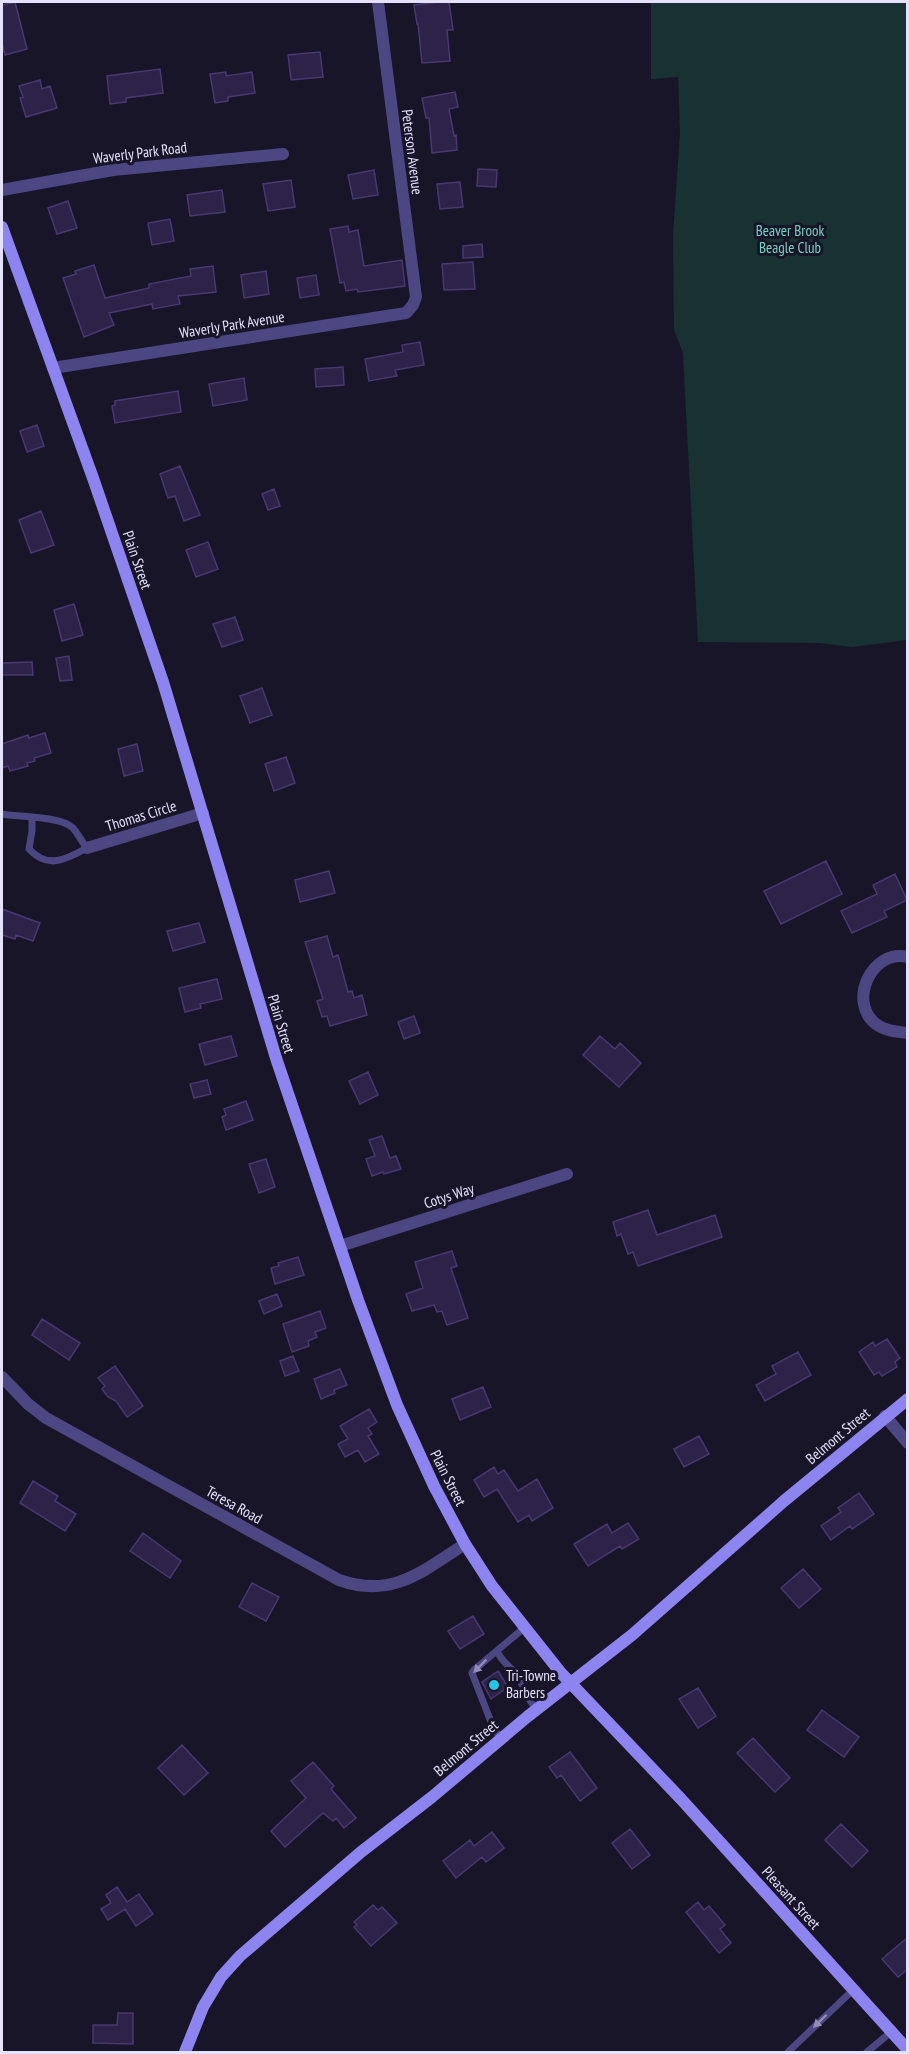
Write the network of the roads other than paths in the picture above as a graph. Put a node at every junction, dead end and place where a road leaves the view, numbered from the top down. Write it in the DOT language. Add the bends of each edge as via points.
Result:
graph roads {
  1 [pos="378,2"];
  2 [pos="283,154"];
  3 [pos="2,190"];
  4 [pos="2,227"];
  5 [pos="413,305"];
  6 [pos="53,368"];
  7 [pos="203,813"];
  8 [pos="2,814"];
  9 [pos="32,818"];
  10 [pos="87,848"];
  11 [pos="908,957"];
  12 [pos="908,1033"];
  13 [pos="567,1174"];
  14 [pos="340,1246"];
  15 [pos="2,1377"];
  16 [pos="908,1400"];
  17 [pos="885,1416"];
  18 [pos="908,1443"];
  19 [pos="465,1544"];
  20 [pos="524,1628"];
  21 [pos="497,1651"];
  22 [pos="570,1684"];
  23 [pos="537,1709"];
  24 [pos="501,1738"];
  25 [pos="651,1768"];
  26 [pos="853,1990"];
  27 [pos="891,2032"];
  28 [pos="908,2050"];
  29 [pos="185,2052"];
  30 [pos="788,2052"];
  31 [pos="867,2052"];
  1 -- 5 [label="street, Peterson Avenue" via="416,297"];
  2 -- 3 [label="street, Waverly Park Road" via="113,170"];
  4 -- 6 [label="main road, Plain Street"];
  5 -- 6 [label="street, Waverly Park Avenue" via="406,313"];
  6 -- 7 [label="main road, Plain Street" via="156,662"];
  7 -- 10 [label="street, Thomas Circle"];
  7 -- 14 [label="main road, Plain Street" via="279,1067"];
  8 -- 9 [label="lane"];
  9 -- 10 [label="lane" via="71,827"];
  9 -- 10 [label="lane" via="29,849 35,855 64,860"];
  11 -- 12 [label="street" via="889,957 876,966 863,996 866,1011 875,1024"];
  13 -- 14 [label="street, Cotys Way"];
  14 -- 19 [label="main road, Plain Street" via="401,1415"];
  15 -- 19 [label="street, Teresa Road" via="46,1418 345,1582 374,1587 398,1583"];
  16 -- 17 [label="main road, Belmont Street"];
  17 -- 18 [label="street"];
  17 -- 22 [label="main road, Belmont Street"];
  19 -- 20 [label="main road, Plain Street"];
  20 -- 21 [label="lane"];
  20 -- 22 [label="main road, Plain Street"];
  21 -- 23 [label="lane"];
  21 -- 24 [label="lane, one-way" via="472,1674"];
  22 -- 23 [label="main road, Belmont Street"];
  22 -- 25 [label="main road, Plain Street"];
  23 -- 24 [label="main road, Belmont Street"];
  24 -- 29 [label="main road, Belmont Street" via="240,1956 221,1977 203,2007"];
  25 -- 26 [label="main road, Pleasant Street"];
  26 -- 27 [label="main road, Pleasant Street"];
  26 -- 30 [label="lane, one-way"];
  27 -- 28 [label="main road, Pleasant Street"];
  27 -- 31 [label="lane"];
}
